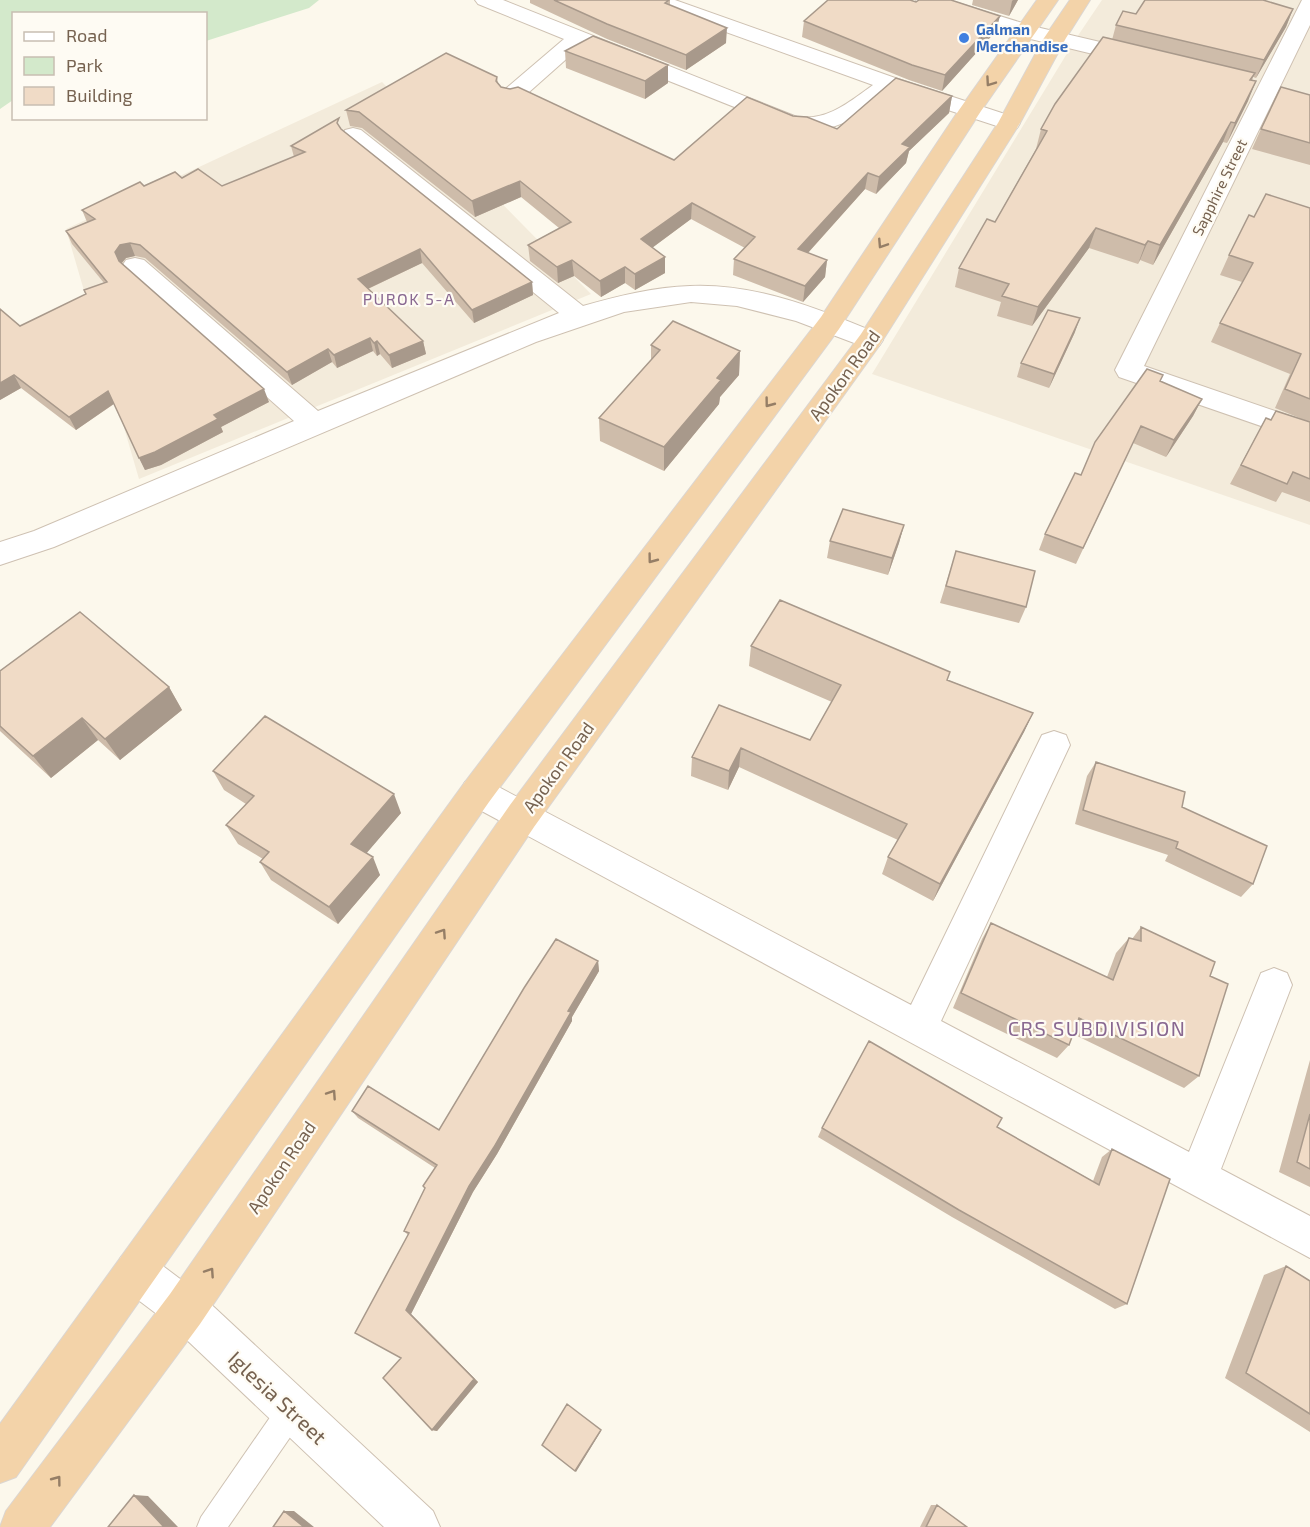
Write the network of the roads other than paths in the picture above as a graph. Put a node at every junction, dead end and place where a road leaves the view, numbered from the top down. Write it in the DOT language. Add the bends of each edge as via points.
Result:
graph roads {
  1 [pos="485,0"];
  2 [pos="655,0"];
  3 [pos="926,0"];
  4 [pos="1048,0"];
  5 [pos="1080,0"];
  6 [pos="1310,4"];
  7 [pos="1040,35"];
  8 [pos="578,38"];
  9 [pos="1156,62"];
  10 [pos="890,84"];
  11 [pos="511,96"];
  12 [pos="970,110"];
  13 [pos="1010,123"];
  14 [pos="353,135"];
  15 [pos="135,266"];
  16 [pos="579,316"];
  17 [pos="830,323"];
  18 [pos="870,340"];
  19 [pos="314,423"];
  20 [pos="1310,433"];
  21 [pos="0,554"];
  22 [pos="1054,745"];
  23 [pos="477,792"];
  24 [pos="522,816"];
  25 [pos="1274,985"];
  26 [pos="919,1028"];
  27 [pos="1198,1178"];
  28 [pos="1310,1238"];
  29 [pos="136,1272"];
  30 [pos="184,1309"];
  31 [pos="292,1410"];
  32 [pos="0,1461"];
  33 [pos="22,1527"];
  34 [pos="211,1527"];
  35 [pos="417,1527"];
  1 -- 8 [label="street"];
  2 -- 10 [label="street"];
  3 -- 7 [label="street"];
  4 -- 7 [label="highway, Apokon Road"];
  5 -- 7 [label="highway, Apokon Road"];
  6 -- 20 [label="street, Sapphire Street" via="1128,370"];
  7 -- 9 [label="street"];
  7 -- 12 [label="highway, Apokon Road, one-way"];
  7 -- 13 [label="highway, Apokon Road"];
  8 -- 10 [label="street" via="806,126 832,122"];
  8 -- 11 [label="street"];
  10 -- 12 [label="street"];
  12 -- 13 [label="street"];
  12 -- 17 [label="highway, Apokon Road, one-way"];
  13 -- 18 [label="highway, Apokon Road"];
  14 -- 16 [label="street"];
  15 -- 19 [label="street"];
  16 -- 17 [label="street" via="661,296 693,294 741,298"];
  16 -- 19 [label="street"];
  17 -- 18 [label="street"];
  17 -- 23 [label="highway, Apokon Road, one-way"];
  18 -- 24 [label="highway, Apokon Road"];
  19 -- 21 [label="street" via="44,539"];
  22 -- 26 [label="street"];
  23 -- 24 [label="street"];
  23 -- 29 [label="highway, Apokon Road"];
  24 -- 26 [label="street"];
  30 -- 24 [label="highway, Apokon Road, one-way"];
  25 -- 27 [label="street"];
  26 -- 27 [label="street"];
  27 -- 28 [label="street"];
  29 -- 30 [label="street, Iglesia Street"];
  29 -- 32 [label="highway, Apokon Road"];
  30 -- 31 [label="street, Iglesia Street"];
  33 -- 30 [label="highway, Apokon Road, one-way"];
  31 -- 34 [label="lane"];
  31 -- 35 [label="street, Iglesia Street"];
}
